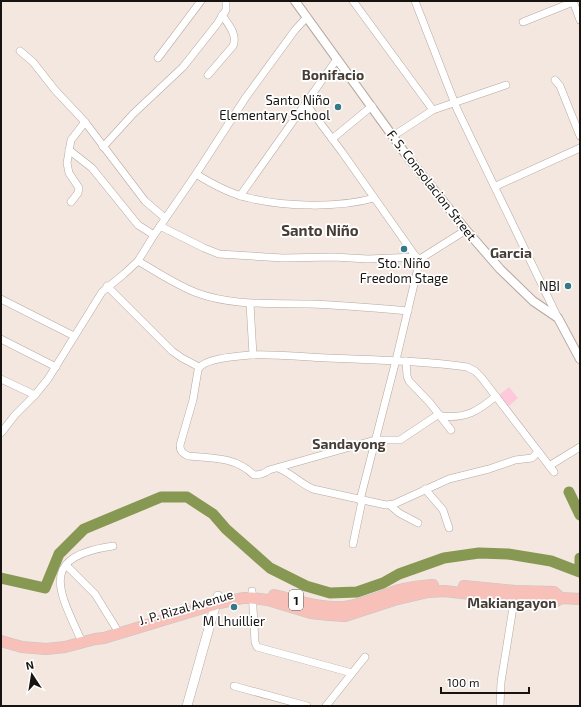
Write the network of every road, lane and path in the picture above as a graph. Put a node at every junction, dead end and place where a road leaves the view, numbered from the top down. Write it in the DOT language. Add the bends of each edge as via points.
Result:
graph roads {
  1 [pos="201,1"];
  2 [pos="226,1"];
  3 [pos="295,1"];
  4 [pos="354,1"];
  5 [pos="415,1"];
  6 [pos="573,1"];
  7 [pos="222,15"];
  8 [pos="307,17"];
  9 [pos="580,20"];
  10 [pos="523,22"];
  11 [pos="20,51"];
  12 [pos="158,58"];
  13 [pos="337,59"];
  14 [pos="208,75"];
  15 [pos="555,80"];
  16 [pos="506,85"];
  17 [pos="456,102"];
  18 [pos="306,104"];
  19 [pos="372,106"];
  20 [pos="433,110"];
  21 [pos="84,122"];
  22 [pos="393,136"];
  23 [pos="580,136"];
  24 [pos="332,139"];
  25 [pos="103,147"];
  26 [pos="580,148"];
  27 [pos="69,150"];
  28 [pos="196,174"];
  29 [pos="496,186"];
  30 [pos="240,196"];
  31 [pos="374,198"];
  32 [pos="71,202"];
  33 [pos="165,218"];
  34 [pos="160,226"];
  35 [pos="466,230"];
  36 [pos="154,235"];
  37 [pos="418,258"];
  38 [pos="138,261"];
  39 [pos="107,286"];
  40 [pos="1,299"];
  41 [pos="250,304"];
  42 [pos="408,310"];
  43 [pos="558,318"];
  44 [pos="74,336"];
  45 [pos="1,339"];
  46 [pos="253,355"];
  47 [pos="580,357"];
  48 [pos="396,360"];
  49 [pos="406,361"];
  50 [pos="56,367"];
  51 [pos="199,367"];
  52 [pos="1,379"];
  53 [pos="35,395"];
  54 [pos="496,396"];
  55 [pos="440,415"];
  56 [pos="451,430"];
  57 [pos="1,432"];
  58 [pos="376,440"];
  59 [pos="580,446"];
  60 [pos="538,452"];
  61 [pos="549,466"];
  62 [pos="278,468"];
  63 [pos="554,472"];
  64 [pos="425,489"];
  65 [pos="361,501"];
  66 [pos="390,505"];
  67 [pos="418,523"];
  68 [pos="449,528"];
  69 [pos="353,544"];
  70 [pos="113,546"];
  71 [pos="66,565"];
  72 [pos="252,594"];
  73 [pos="515,595"];
  74 [pos="577,599"];
  75 [pos="217,600"];
  76 [pos="116,628"];
  77 [pos="95,639"];
  78 [pos="1,642"];
  79 [pos="82,642"];
  80 [pos="365,657"];
  81 [pos="352,673"];
  82 [pos="234,686"];
  83 [pos="187,706"];
  84 [pos="306,706"];
  85 [pos="326,706"];
  86 [pos="500,706"];
  1 -- 12 [label="street"];
  2 -- 7 [label="street" via="227,6"];
  3 -- 8 [label="street, F. S. Consolacion Street"];
  4 -- 20 [label="street"];
  5 -- 17 [label="street"];
  6 -- 9 [label="street"];
  6 -- 10 [label="street"];
  7 -- 14 [label="street" via="233,34 234,42"];
  7 -- 25 [label="street" via="183,67 133,114"];
  8 -- 13 [label="street, F. S. Consolacion Street"];
  8 -- 28 [label="street" via="246,97"];
  11 -- 21 [label="street" via="33,62"];
  13 -- 18 [label="street"];
  13 -- 19 [label="street, F. S. Consolacion Street"];
  15 -- 23 [label="street" via="560,86"];
  16 -- 17 [label="street"];
  17 -- 20 [label="street"];
  17 -- 29 [label="street"];
  18 -- 24 [label="street"];
  18 -- 30 [label="street"];
  19 -- 22 [label="street, F. S. Consolacion Street"];
  19 -- 24 [label="street"];
  20 -- 22 [label="street"];
  21 -- 25 [label="street"];
  21 -- 27 [label="street" via="72,137"];
  22 -- 35 [label="street, F. S. Consolacion Street"];
  24 -- 31 [label="street"];
  25 -- 33 [label="street" via="145,201"];
  26 -- 29 [label="street"];
  27 -- 32 [label="street" via="69,173 79,188"];
  27 -- 36 [label="street" via="92,168 138,225"];
  28 -- 30 [label="street"];
  28 -- 33 [label="street"];
  29 -- 43 [label="street"];
  30 -- 31 [label="street" via="290,204 351,203"];
  31 -- 37 [label="street"];
  33 -- 34 [label="street"];
  34 -- 36 [label="street"];
  34 -- 37 [label="street" via="219,254 283,258"];
  35 -- 37 [label="street"];
  35 -- 43 [label="street, F. S. Consolacion Street" via="500,269"];
  36 -- 38 [label="street"];
  37 -- 42 [label="street"];
  38 -- 39 [label="street"];
  38 -- 41 [label="street" via="196,293 229,302"];
  39 -- 44 [label="street"];
  39 -- 51 [label="street" via="172,351"];
  40 -- 44 [label="street"];
  41 -- 42 [label="street" via="310,304"];
  41 -- 46 [label="street"];
  42 -- 48 [label="street"];
  43 -- 47 [label="street, F. S. Consolacion Street"];
  44 -- 50 [label="street"];
  45 -- 50 [label="street"];
  46 -- 48 [label="street"];
  46 -- 51 [label="street" via="211,361"];
  48 -- 49 [label="street"];
  48 -- 58 [label="street"];
  49 -- 54 [label="street" via="467,367 476,371"];
  49 -- 55 [label="street" via="409,381"];
  50 -- 53 [label="street"];
  51 -- 62 [label="street" via="180,445 181,452 188,456 233,462 246,468 254,476"];
  52 -- 53 [label="street"];
  53 -- 57 [label="street"];
  54 -- 55 [label="street" via="476,411 455,417"];
  54 -- 60 [label="street"];
  55 -- 56 [label="street"];
  55 -- 58 [label="street" via="400,440"];
  58 -- 62 [label="street"];
  58 -- 65 [label="street"];
  59 -- 61 [label="street"];
  60 -- 61 [label="street"];
  60 -- 64 [label="street" via="532,458 515,460 449,479"];
  61 -- 63 [label="street"];
  62 -- 65 [label="street" via="313,489"];
  64 -- 66 [label="street"];
  64 -- 68 [label="street" via="443,510"];
  65 -- 66 [label="street"];
  65 -- 69 [label="street"];
  66 -- 67 [label="street"];
  70 -- 71 [label="street" via="83,553"];
  71 -- 76 [label="street" via="95,594"];
  71 -- 79 [label="street" via="61,571 60,585"];
  72 -- 73 [label="main road, J. P. Rizal Avenue / 1" via="311,613 330,616 346,616 416,594 452,589"];
  72 -- 75 [label="main road, J. P. Rizal Avenue / 1" via="228,593"];
  72 -- 81 [label="street" via="257,647"];
  73 -- 74 [label="main road, J. P. Rizal Avenue / 1" via="554,592 561,598"];
  73 -- 86 [label="street" via="504,659"];
  75 -- 76 [label="main road, J. P. Rizal Avenue / 1"];
  75 -- 77 [label="main road, J. P. Rizal Avenue / 1"];
  75 -- 83 [label="main road"];
  76 -- 77 [label="main road, J. P. Rizal Avenue / 1" via="100,634"];
  77 -- 79 [label="main road, J. P. Rizal Avenue / 1"];
  78 -- 79 [label="main road, J. P. Rizal Avenue / 1" via="22,648 46,650"];
  80 -- 81 [label="street"];
  81 -- 85 [label="street"];
  82 -- 84 [label="street"];
}
